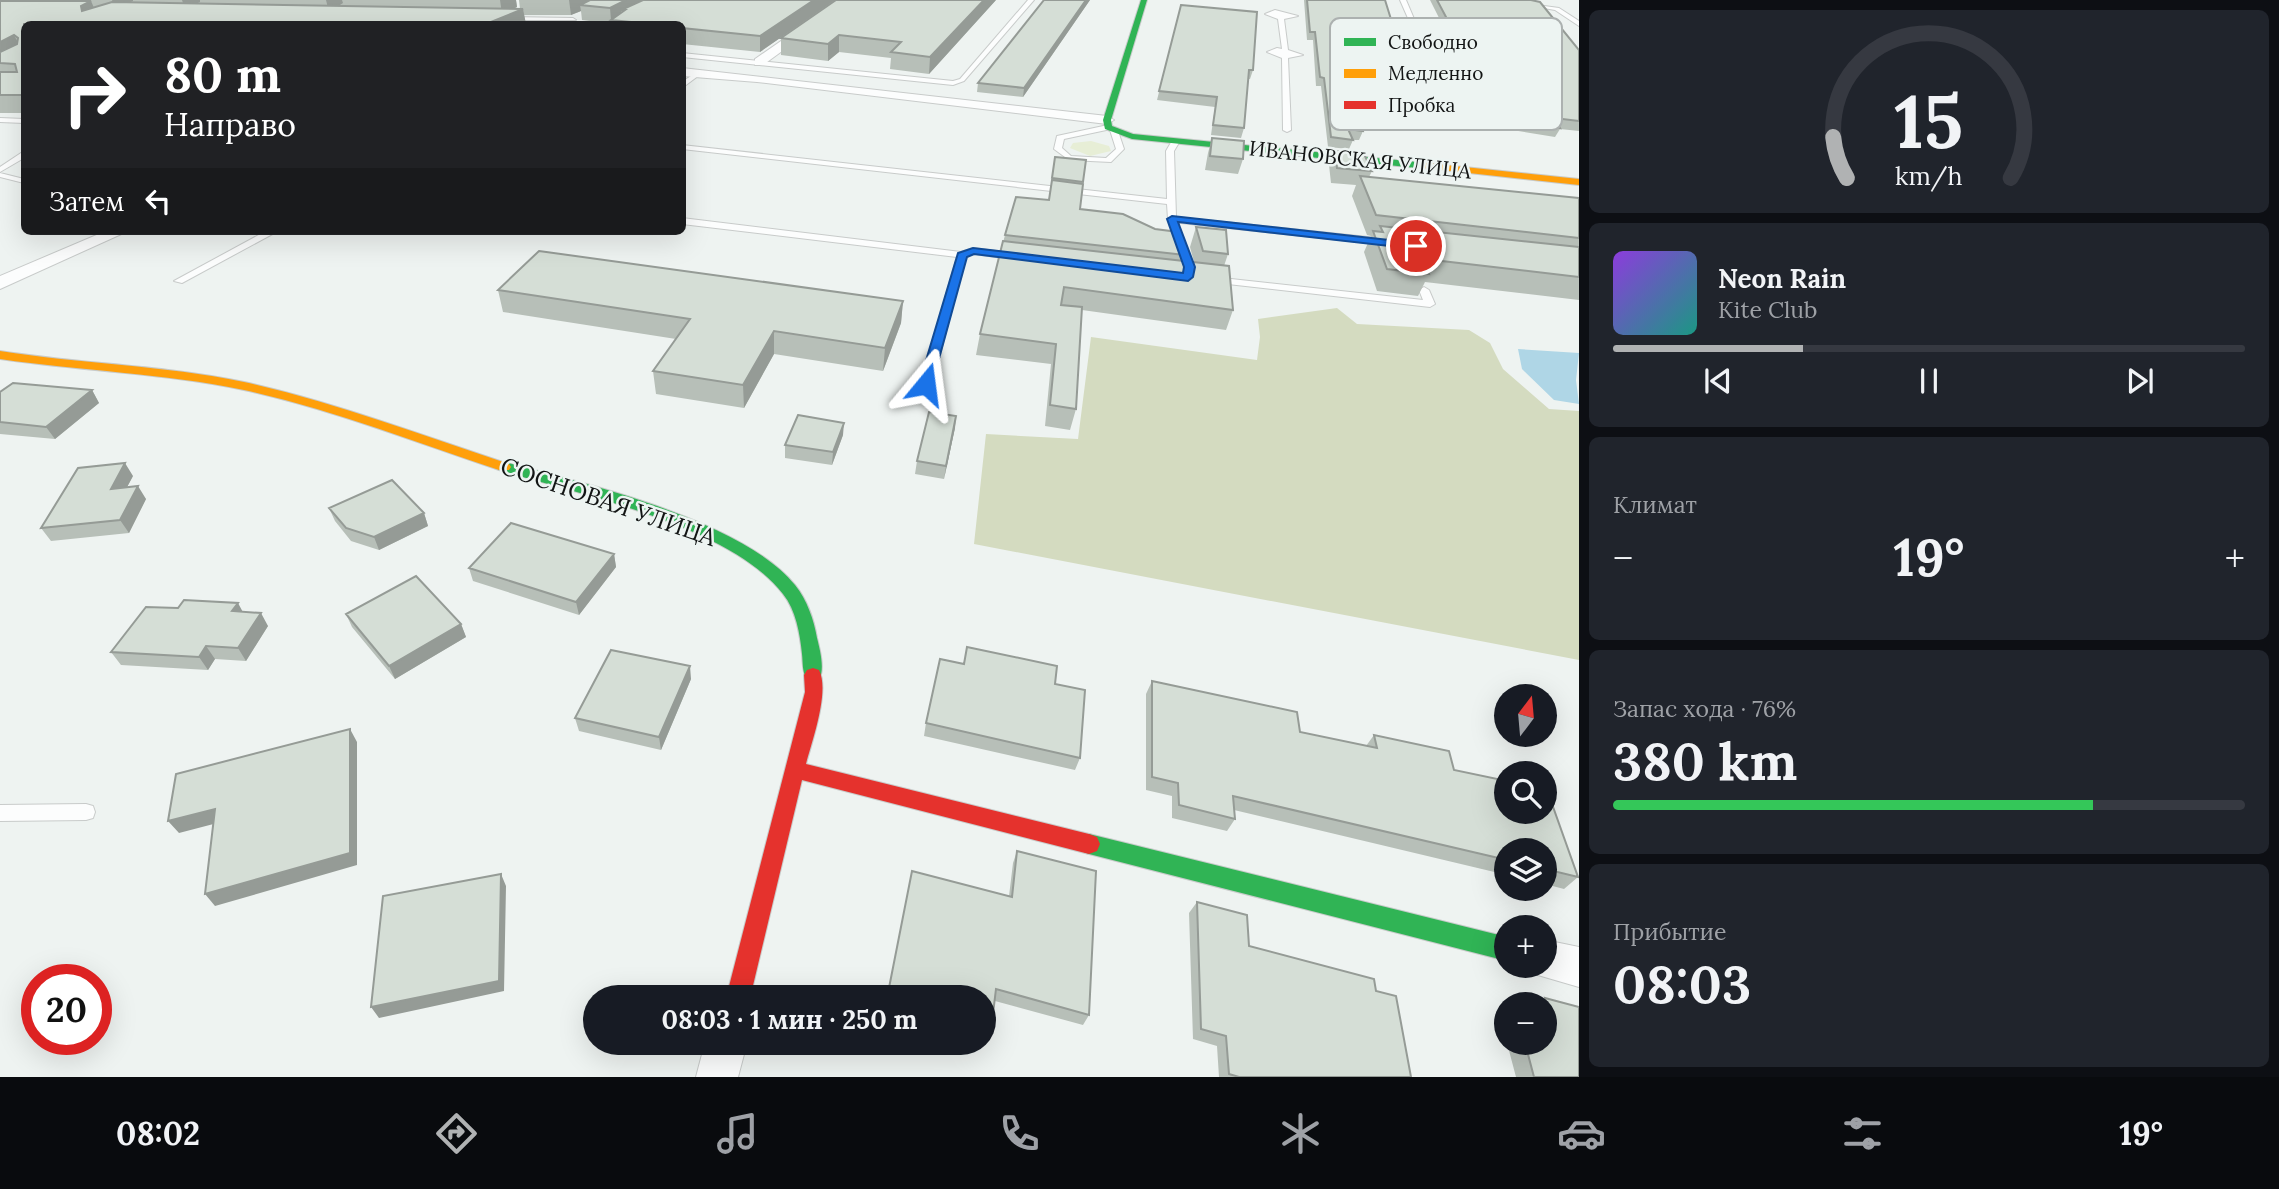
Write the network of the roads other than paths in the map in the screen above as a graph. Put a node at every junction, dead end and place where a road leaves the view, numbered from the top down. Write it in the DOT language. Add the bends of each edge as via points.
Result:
graph roads {
  1 [pos="847,0"];
  2 [pos="1031,0"];
  3 [pos="1144,0"];
  4 [pos="1282,0"];
  5 [pos="1403,0"];
  6 [pos="1502,0"];
  7 [pos="525,9"];
  8 [pos="1411,18"];
  9 [pos="570,21"];
  10 [pos="1579,24"];
  11 [pos="686,55"];
  12 [pos="759,62"];
  13 [pos="686,79"];
  14 [pos="0,120"];
  15 [pos="21,121"];
  16 [pos="1110,126"];
  17 [pos="1287,130"];
  18 [pos="1176,141"];
  19 [pos="686,147"];
  20 [pos="21,158"];
  21 [pos="0,170"];
  22 [pos="0,175"];
  23 [pos="21,180"];
  24 [pos="1579,182"];
  25 [pos="1171,202"];
  26 [pos="1172,219"];
  27 [pos="686,221"];
  28 [pos="1176,231"];
  29 [pos="111,235"];
  30 [pos="265,235"];
  31 [pos="1402,244"];
  32 [pos="962,255"];
  33 [pos="1027,258"];
  34 [pos="36,270"];
  35 [pos="1201,279"];
  36 [pos="179,281"];
  37 [pos="0,284"];
  38 [pos="1424,290"];
  39 [pos="0,355"];
  40 [pos="926,384"];
  41 [pos="796,770"];
  42 [pos="86,812"];
  43 [pos="0,813"];
  44 [pos="1494,946"];
  45 [pos="1557,962"];
  46 [pos="1579,967"];
  47 [pos="741,985"];
  48 [pos="723,1055"];
  49 [pos="717,1077"];
  1 -- 12 [label="street"];
  2 -- 12 [label="lane" via="958,82"];
  3 -- 16 [label="street"];
  4 -- 17 [label="lane"];
  5 -- 8 [label="lane"];
  6 -- 10 [label="lane" via="1558,9"];
  7 -- 9 [label="lane" via="502,19 576,18"];
  11 -- 12 [label="lane"];
  13 -- 16 [label="street, ИВАНОВСКАЯ УЛИЦА" via="699,73"];
  14 -- 15 [label="lane"];
  16 -- 16 [label="lane" via="1060,138 1058,149 1069,158 1108,160 1119,149"];
  16 -- 18 [label="street, ИВАНОВСКАЯ УЛИЦА" via="1132,136"];
  18 -- 24 [label="street, ИВАНОВСКАЯ УЛИЦА"];
  18 -- 25 [label="lane" via="1170,151"];
  19 -- 25 [label="lane"];
  20 -- 21 [label="lane"];
  22 -- 23 [label="lane"];
  25 -- 26 [label="lane"];
  26 -- 28 [label="lane"];
  26 -- 31 [label="lane"];
  27 -- 32 [label="lane"];
  29 -- 34 [label="street"];
  30 -- 36 [label="lane"];
  32 -- 33 [label="lane" via="973,251"];
  32 -- 40 [label="lane"];
  34 -- 37 [label="street"];
  35 -- 38 [label="lane" via="1430,304"];
  39 -- 41 [label="street, СОСНОВАЯ УЛИЦА" via="207,379 294,400 712,534 781,578 803,608 812,643 814,692"];
  41 -- 44 [label="street"];
  41 -- 47 [label="street, СОСНОВАЯ УЛИЦА"];
  42 -- 43 [label="lane"];
  45 -- 46 [label="street"];
  48 -- 49 [label="street"];
}
